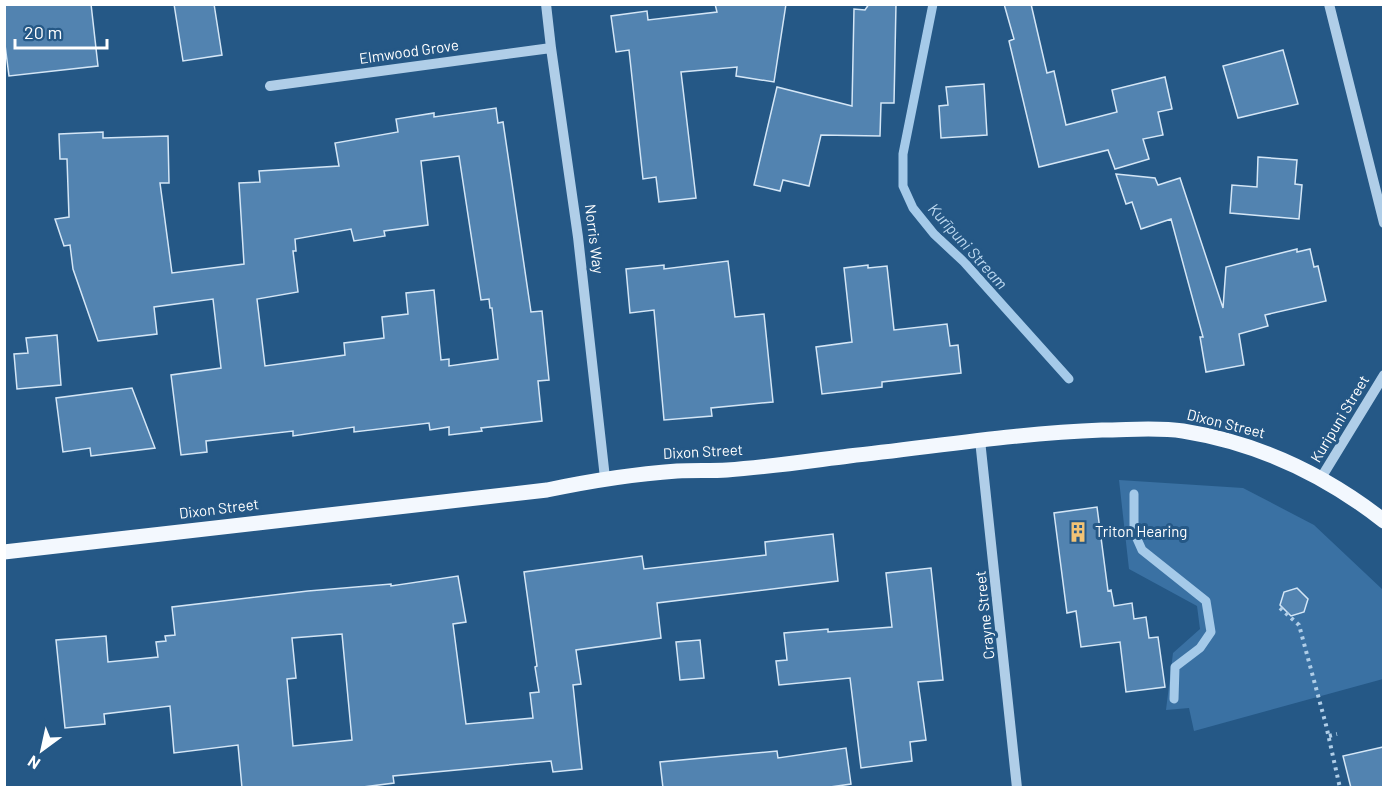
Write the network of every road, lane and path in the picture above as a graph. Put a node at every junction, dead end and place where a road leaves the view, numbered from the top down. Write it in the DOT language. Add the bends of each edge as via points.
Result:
graph roads {
  1 [pos="546,4"];
  2 [pos="1329,4"];
  3 [pos="551,48"];
  4 [pos="270,86"];
  5 [pos="1383,223"];
  6 [pos="1383,375"];
  7 [pos="981,440"];
  8 [pos="605,478"];
  9 [pos="1321,478"];
  10 [pos="1383,521"];
  11 [pos="4,552"];
  12 [pos="1280,608"];
  13 [pos="1337,734"];
  14 [pos="1329,736"];
  15 [pos="1017,788"];
  16 [pos="1340,788"];
  1 -- 3 [label="street, Norris Way"];
  2 -- 5 [label="street"];
  3 -- 4 [label="street, Elmwood Grove"];
  3 -- 8 [label="street, Norris Way" via="580,248"];
  6 -- 9 [label="street, Kuripuni Street"];
  7 -- 8 [label="main road, Dixon Street" via="727,470"];
  7 -- 9 [label="main road, Dixon Street" via="1076,431 1180,431 1264,452"];
  7 -- 15 [label="street, Crayne Street"];
  8 -- 11 [label="main road, Dixon Street" via="547,490"];
  9 -- 10 [label="main road, Dixon Street"];
  12 -- 14 [label="path" via="1299,625"];
  13 -- 14 [label="path"];
  14 -- 16 [label="path"];
}
